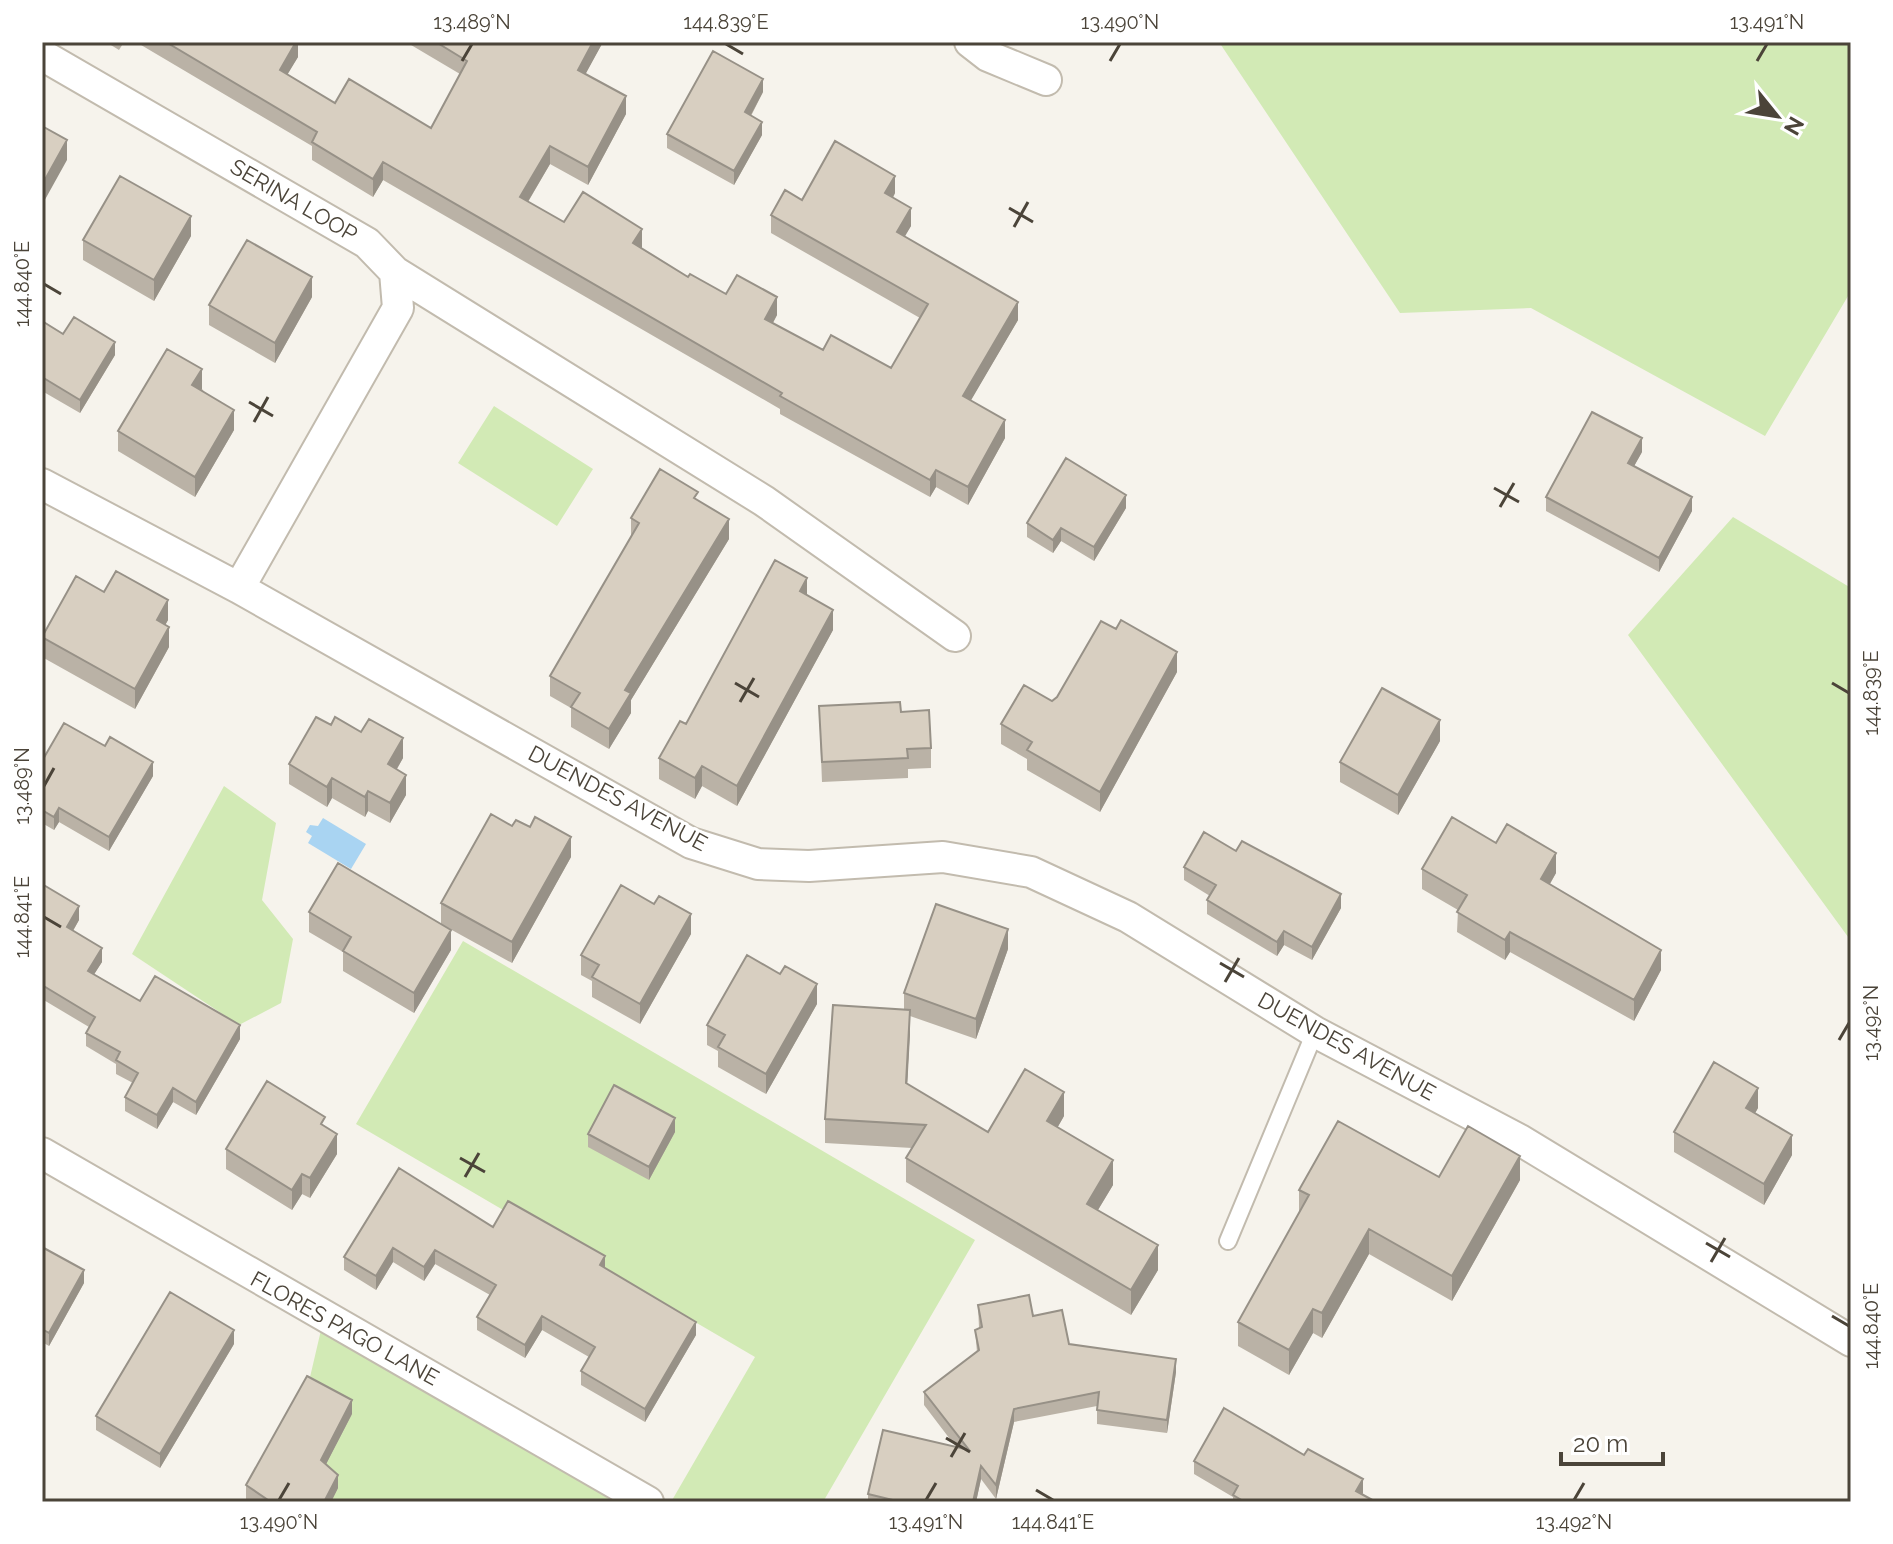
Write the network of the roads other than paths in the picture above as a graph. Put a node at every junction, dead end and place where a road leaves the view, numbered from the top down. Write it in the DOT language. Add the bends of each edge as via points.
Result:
graph roads {
  1 [pos="970,42"];
  2 [pos="42,55"];
  3 [pos="1046,80"];
  4 [pos="395,272"];
  5 [pos="42,484"];
  6 [pos="239,588"];
  7 [pos="955,636"];
  8 [pos="1315,1032"];
  9 [pos="42,1153"];
  10 [pos="1228,1241"];
  11 [pos="1851,1341"];
  12 [pos="648,1502"];
  1 -- 3 [label="street" via="988,56"];
  2 -- 4 [label="street, SERINA LOOP" via="367,243"];
  4 -- 6 [label="street" via="398,308"];
  4 -- 7 [label="street, SERINA LOOP" via="764,501"];
  5 -- 6 [label="street, DUENDES AVENUE"];
  6 -- 8 [label="street, DUENDES AVENUE" via="691,843 758,864 943,857 1031,872 1128,917"];
  8 -- 10 [label="lane"];
  8 -- 11 [label="street, DUENDES AVENUE" via="1520,1140"];
  9 -- 12 [label="street, FLORES PAGO LANE"];
}
